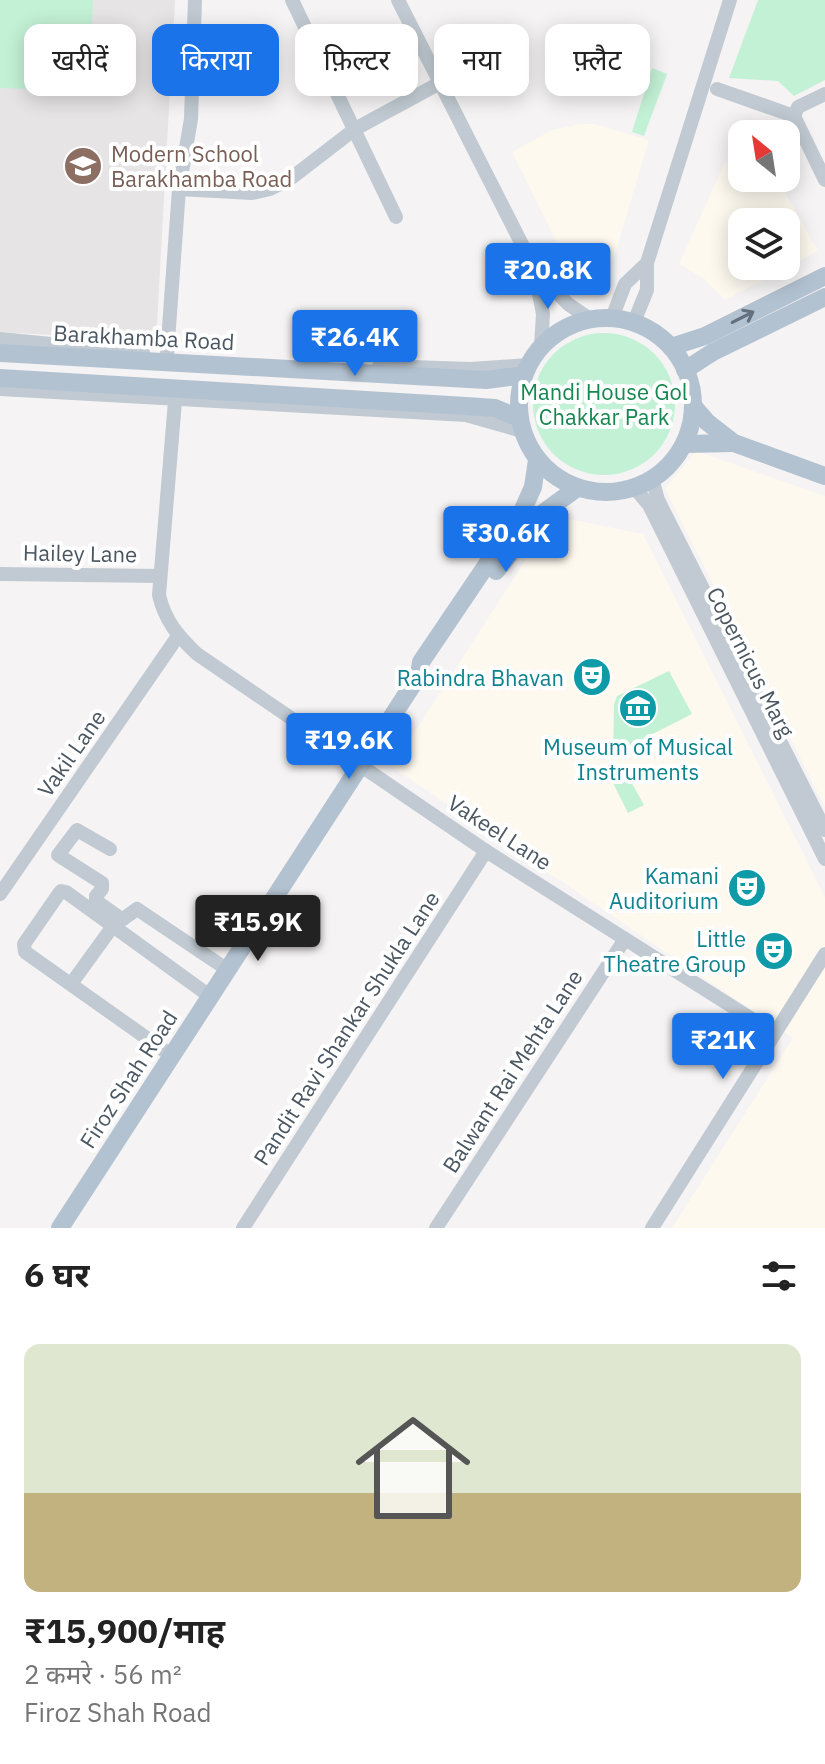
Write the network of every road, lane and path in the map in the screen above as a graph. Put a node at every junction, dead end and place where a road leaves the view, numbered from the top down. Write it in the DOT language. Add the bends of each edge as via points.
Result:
graph roads {
  1 [pos="195,0"];
  2 [pos="292,0"];
  3 [pos="398,0"];
  4 [pos="730,0"];
  5 [pos="434,71"];
  6 [pos="434,86"];
  7 [pos="717,89"];
  8 [pos="825,94"];
  9 [pos="447,96"];
  10 [pos="794,116"];
  11 [pos="355,129"];
  12 [pos="825,180"];
  13 [pos="179,189"];
  14 [pos="396,217"];
  15 [pos="647,263"];
  16 [pos="534,268"];
  17 [pos="825,276"];
  18 [pos="825,297"];
  19 [pos="612,318"];
  20 [pos="590,319"];
  21 [pos="634,322"];
  22 [pos="0,339"];
  23 [pos="541,346"];
  24 [pos="671,347"];
  25 [pos="0,353"];
  26 [pos="167,355"];
  27 [pos="526,370"];
  28 [pos="685,370"];
  29 [pos="0,378"];
  30 [pos="0,389"];
  31 [pos="175,401"];
  32 [pos="693,406"];
  33 [pos="521,424"];
  34 [pos="734,443"];
  35 [pos="684,444"];
  36 [pos="537,460"];
  37 [pos="825,476"];
  38 [pos="652,478"];
  39 [pos="634,487"];
  40 [pos="577,488"];
  41 [pos="0,574"];
  42 [pos="159,576"];
  43 [pos="178,636"];
  44 [pos="419,675"];
  45 [pos="361,766"];
  46 [pos="825,830"];
  47 [pos="110,849"];
  48 [pos="486,851"];
  49 [pos="825,859"];
  50 [pos="0,894"];
  51 [pos="113,926"];
  52 [pos="625,939"];
  53 [pos="825,954"];
  54 [pos="228,970"];
  55 [pos="71,984"];
  56 [pos="211,997"];
  57 [pos="766,1028"];
  58 [pos="172,1056"];
  59 [pos="60,1228"];
  60 [pos="243,1228"];
  61 [pos="436,1228"];
  62 [pos="652,1228"];
  1 -- 13 [label="street" via="191,119"];
  2 -- 11 [label="street"];
  3 -- 5 [label="street"];
  4 -- 15 [label="street"];
  6 -- 11 [label="street"];
  7 -- 10 [label="street"];
  8 -- 10 [label="street" via="798,107"];
  9 -- 16 [label="street"];
  10 -- 12 [label="street"];
  11 -- 13 [label="street" via="270,189"];
  11 -- 14 [label="street"];
  13 -- 26 [label="street"];
  15 -- 19 [label="street" via="625,284"];
  15 -- 21 [label="street" via="647,290"];
  16 -- 20 [label="street"];
  16 -- 23 [label="street" via="543,314"];
  24 -- 17 [label="main road, one-way" via="705,336"];
  18 -- 28 [label="main road"];
  19 -- 20 [label="main road"];
  19 -- 21 [label="main road"];
  20 -- 23 [label="main road" via="563,329"];
  21 -- 24 [label="main road"];
  22 -- 26 [label="street"];
  23 -- 27 [label="main road"];
  24 -- 28 [label="main road"];
  25 -- 27 [label="main road, Barakhamba Road" via="486,380"];
  26 -- 27 [label="street"];
  27 -- 33 [label="main road" via="519,396"];
  28 -- 32 [label="main road"];
  29 -- 33 [label="main road" via="495,408"];
  30 -- 31 [label="street"];
  31 -- 33 [label="street" via="466,415"];
  31 -- 42 [label="street, Vakeel Lane"];
  32 -- 34 [label="main road"];
  32 -- 35 [label="main road"];
  33 -- 36 [label="main road"];
  34 -- 35 [label="main road"];
  34 -- 37 [label="main road"];
  35 -- 38 [label="main road"];
  36 -- 40 [label="main road"];
  36 -- 44 [label="main road, Firoz Shah Road" via="521,514 421,662"];
  38 -- 39 [label="main road"];
  38 -- 46 [label="street, Copernicus Marg" via="658,500"];
  39 -- 40 [label="main road" via="605,492"];
  39 -- 49 [label="street, Copernicus Marg" via="649,505"];
  40 -- 44 [label="main road, Firoz Shah Road" via="534,522"];
  41 -- 42 [label="street, Hailey Lane"];
  42 -- 43 [label="street, Vakeel Lane" via="163,615"];
  43 -- 45 [label="street, Vakeel Lane"];
  43 -- 50 [label="street, Vakil Lane"];
  44 -- 45 [label="main road, Firoz Shah Road"];
  45 -- 48 [label="street, Vakeel Lane"];
  45 -- 54 [label="main road, Firoz Shah Road"];
  47 -- 54 [label="street" via="77,830 58,855 102,883 96,901 120,918 137,909"];
  48 -- 52 [label="street, Vakeel Lane"];
  48 -- 60 [label="street, Pandit Ravi Shankar Shukla Lane"];
  51 -- 55 [label="street"];
  51 -- 55 [label="street" via="66,892 58,895 23,948"];
  51 -- 56 [label="street"];
  52 -- 57 [label="street, Vakeel Lane"];
  52 -- 61 [label="street, Balwant Rai Mehta Lane"];
  53 -- 62 [label="street"];
  54 -- 56 [label="main road, Firoz Shah Road"];
  55 -- 58 [label="street"];
  56 -- 58 [label="main road, Firoz Shah Road"];
  58 -- 59 [label="main road, Firoz Shah Road"];
}
